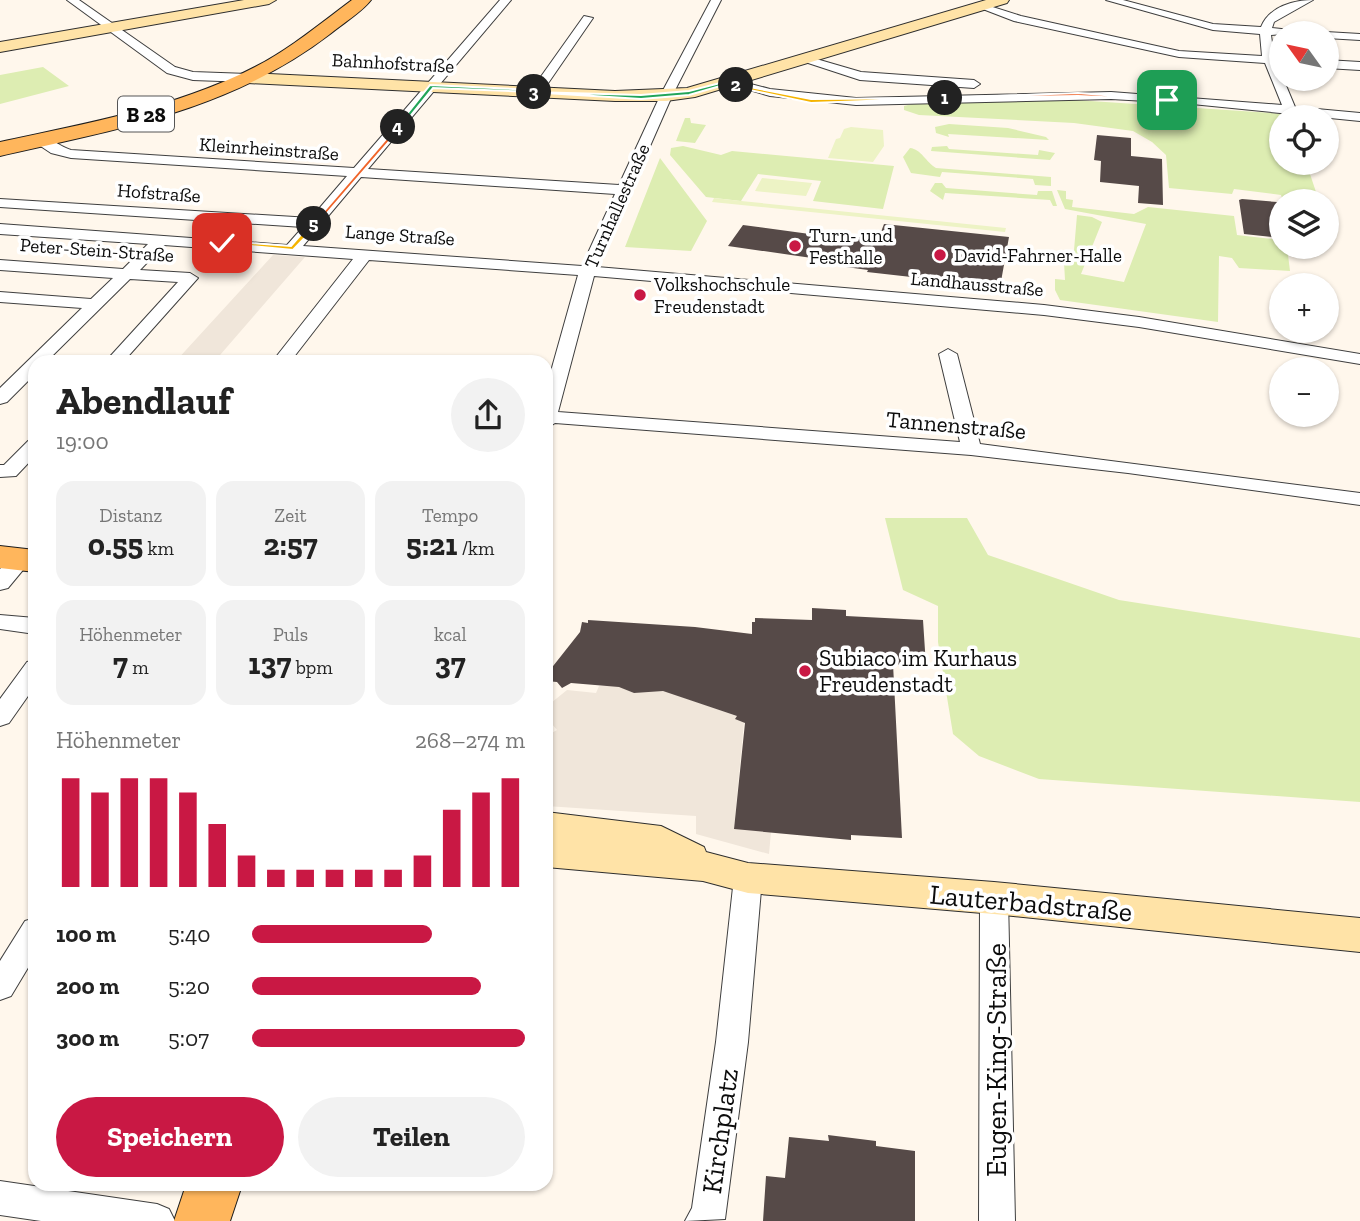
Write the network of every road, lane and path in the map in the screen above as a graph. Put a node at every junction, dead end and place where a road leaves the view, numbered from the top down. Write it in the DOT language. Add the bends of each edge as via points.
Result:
graph roads {
  1 [pos="72,0"];
  2 [pos="269,0"];
  3 [pos="363,0"];
  4 [pos="506,0"];
  5 [pos="716,0"];
  6 [pos="1002,0"];
  7 [pos="1111,0"];
  8 [pos="1308,0"];
  9 [pos="980,6"];
  10 [pos="588,18"];
  11 [pos="112,27"];
  12 [pos="1266,32"];
  13 [pos="1269,32"];
  14 [pos="1339,36"];
  15 [pos="1360,37"];
  16 [pos="1269,42"];
  17 [pos="0,47"];
  18 [pos="806,59"];
  19 [pos="1269,61"];
  20 [pos="1339,65"];
  21 [pos="1360,66"];
  22 [pos="248,78"];
  23 [pos="728,82"];
  24 [pos="432,86"];
  25 [pos="536,92"];
  26 [pos="666,96"];
  27 [pos="1012,96"];
  28 [pos="1269,109"];
  29 [pos="1339,115"];
  30 [pos="1360,117"];
  31 [pos="41,140"];
  32 [pos="0,149"];
  33 [pos="358,174"];
  34 [pos="624,190"];
  35 [pos="0,203"];
  36 [pos="315,223"];
  37 [pos="0,229"];
  38 [pos="162,239"];
  39 [pos="293,248"];
  40 [pos="366,253"];
  41 [pos="0,265"];
  42 [pos="587,271"];
  43 [pos="128,273"];
  44 [pos="0,297"];
  45 [pos="96,304"];
  46 [pos="948,354"];
  47 [pos="44,355"];
  48 [pos="120,355"];
  49 [pos="286,355"];
  50 [pos="1360,359"];
  51 [pos="28,371"];
  52 [pos="553,397"];
  53 [pos="0,398"];
  54 [pos="553,419"];
  55 [pos="971,449"];
  56 [pos="28,452"];
  57 [pos="3,475"];
  58 [pos="1360,499"];
  59 [pos="0,622"];
  60 [pos="28,625"];
  61 [pos="28,678"];
  62 [pos="0,717"];
  63 [pos="553,827"];
  64 [pos="553,853"];
  65 [pos="703,866"];
  66 [pos="748,878"];
  67 [pos="994,898"];
  68 [pos="1360,935"];
  69 [pos="28,941"];
  70 [pos="0,987"];
  71 [pos="212,1191"];
  72 [pos="0,1198"];
  73 [pos="706,1220"];
  74 [pos="157,1221"];
  75 [pos="202,1221"];
  76 [pos="997,1221"];
  1 -- 11 [label="street"];
  2 -- 11 [label="street"];
  3 -- 22 [label="main road, B 28" via="278,62"];
  4 -- 24 [label="street"];
  5 -- 26 [label="street, Turnhallestraße"];
  6 -- 9 [label="street, Bahnhofstraße"];
  7 -- 12 [label="street" via="1213,27"];
  8 -- 12 [label="street" via="1270,20"];
  9 -- 18 [label="street, Bahnhofstraße"];
  9 -- 19 [label="street" via="1018,19 1179,54"];
  10 -- 25 [label="street"];
  11 -- 17 [label="street"];
  11 -- 22 [label="street" via="171,70 193,76"];
  12 -- 13 [label="street"];
  12 -- 16 [label="street"];
  14 -- 15 [label="street"];
  18 -- 23 [label="street, Bahnhofstraße"];
  18 -- 27 [label="street" via="860,76 982,84"];
  20 -- 21 [label="street"];
  22 -- 24 [label="street, Bahnhofstraße"];
  22 -- 31 [label="main road, B 28" via="141,116"];
  23 -- 26 [label="street, Bahnhofstraße"];
  23 -- 27 [label="street" via="811,101"];
  24 -- 25 [label="street, Bahnhofstraße"];
  24 -- 33 [label="street"];
  25 -- 26 [label="street, Bahnhofstraße"];
  26 -- 34 [label="street, Turnhallestraße"];
  27 -- 28 [label="street" via="1078,94"];
  29 -- 30 [label="street"];
  31 -- 32 [label="main road, B 28"];
  31 -- 33 [label="street, Kleinrheinstraße" via="71,154"];
  33 -- 34 [label="street, Kleinrheinstraße"];
  33 -- 36 [label="street"];
  34 -- 42 [label="street, Turnhallestraße"];
  35 -- 36 [label="street, Hofstraße"];
  36 -- 39 [label="street"];
  37 -- 38 [label="street, Lange Straße"];
  38 -- 39 [label="street, Lange Straße"];
  38 -- 43 [label="street"];
  39 -- 40 [label="street, Lange Straße"];
  40 -- 42 [label="street, Lange Straße"];
  40 -- 49 [label="street"];
  41 -- 43 [label="street, Peter-Stein-Straße"];
  42 -- 50 [label="street, Landhausstraße" via="1044,310"];
  42 -- 52 [label="street, Turnhallestraße"];
  43 -- 45 [label="street"];
  43 -- 48 [label="street, Peter-Stein-Straße" via="190,278"];
  44 -- 45 [label="street"];
  45 -- 47 [label="street"];
  46 -- 55 [label="street"];
  51 -- 53 [label="street"];
  54 -- 55 [label="street, Tannenstraße"];
  55 -- 58 [label="street, Tannenstraße"];
  56 -- 57 [label="street"];
  59 -- 60 [label="street"];
  61 -- 62 [label="street"];
  63 -- 65 [label="street, Lauterbadstraße" via="661,841"];
  64 -- 65 [label="street, Lauterbadstraße"];
  65 -- 66 [label="street, Lauterbadstraße"];
  66 -- 67 [label="street, Lauterbadstraße"];
  66 -- 73 [label="street, Kirchplatz" via="732,1042"];
  67 -- 68 [label="street, Lauterbadstraße"];
  67 -- 76 [label="street, Eugen-King-Straße"];
  69 -- 70 [label="street"];
  71 -- 75 [label="main road"];
  72 -- 74 [label="street"];
}
